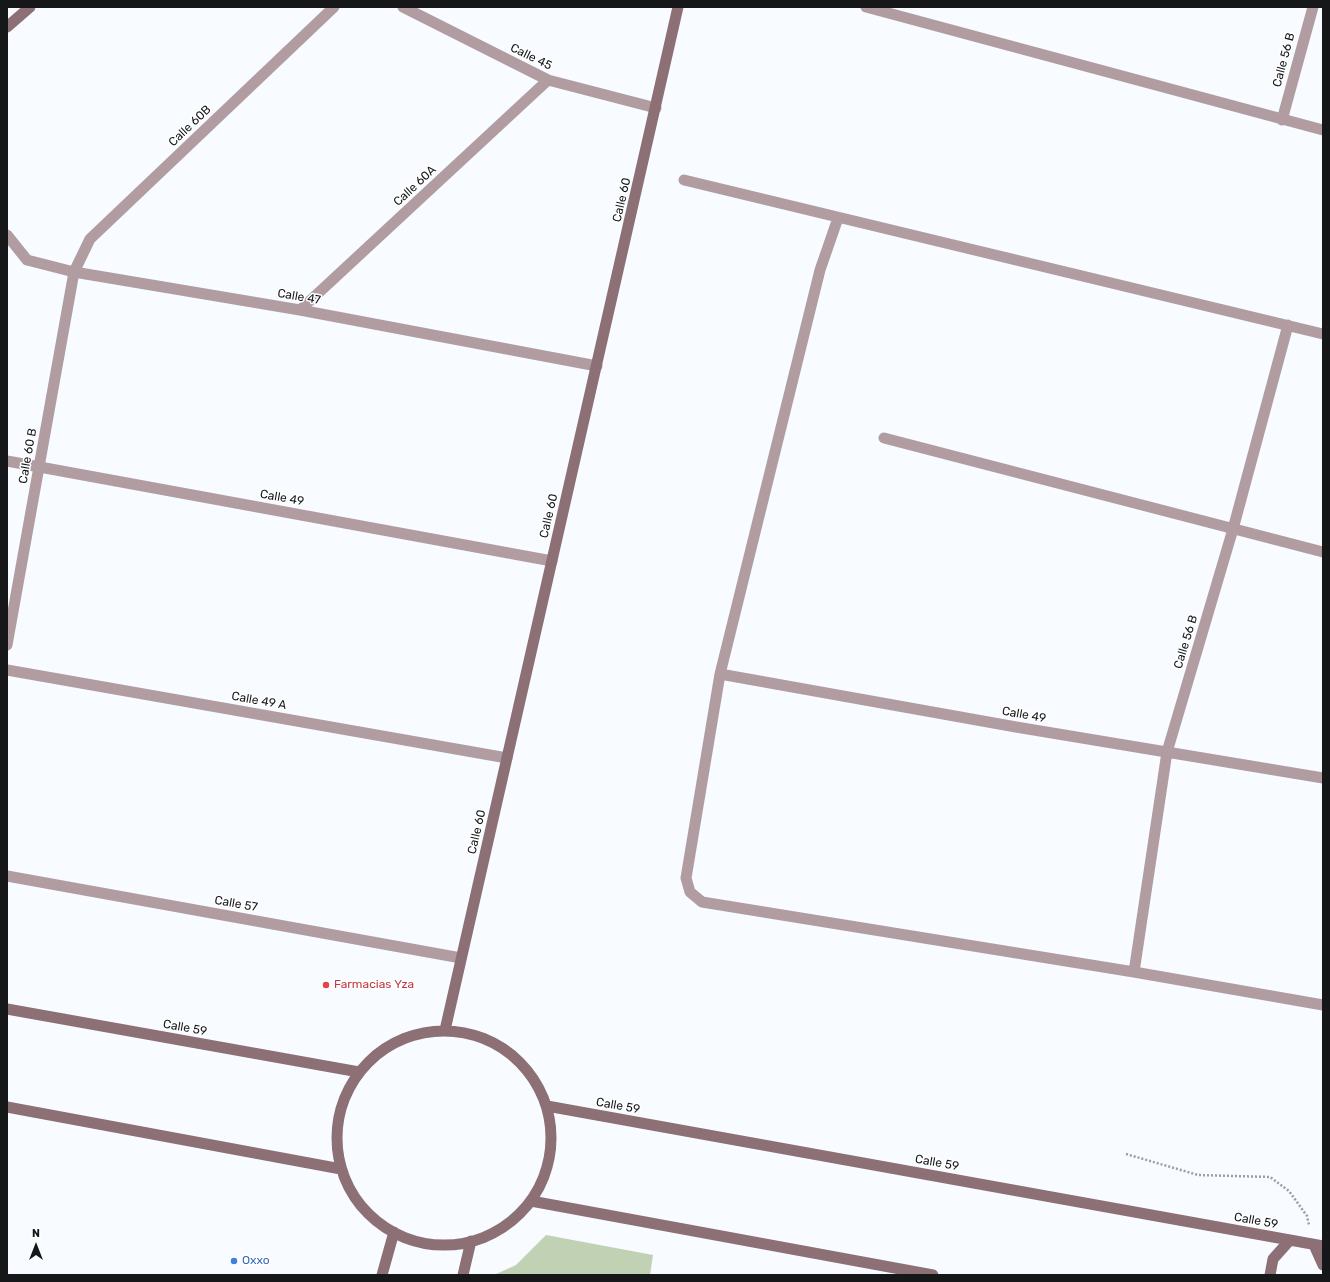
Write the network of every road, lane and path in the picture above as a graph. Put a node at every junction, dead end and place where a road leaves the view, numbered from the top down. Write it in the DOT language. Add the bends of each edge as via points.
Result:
graph roads {
  1 [pos="30,7"];
  2 [pos="334,7"];
  3 [pos="403,7"];
  4 [pos="678,7"];
  5 [pos="866,7"];
  6 [pos="1312,7"];
  7 [pos="897,11"];
  8 [pos="7,27"];
  9 [pos="548,80"];
  10 [pos="656,108"];
  11 [pos="1282,120"];
  12 [pos="1323,130"];
  13 [pos="684,180"];
  14 [pos="838,218"];
  15 [pos="7,235"];
  16 [pos="74,272"];
  17 [pos="300,310"];
  18 [pos="1288,325"];
  19 [pos="1323,334"];
  20 [pos="597,366"];
  21 [pos="884,438"];
  22 [pos="7,461"];
  23 [pos="39,467"];
  24 [pos="1234,529"];
  25 [pos="1323,552"];
  26 [pos="552,561"];
  27 [pos="7,645"];
  28 [pos="7,670"];
  29 [pos="720,674"];
  30 [pos="1167,752"];
  31 [pos="507,758"];
  32 [pos="1323,778"];
  33 [pos="7,876"];
  34 [pos="461,958"];
  35 [pos="1134,972"];
  36 [pos="1323,1005"];
  37 [pos="7,1009"];
  38 [pos="445,1030"];
  39 [pos="359,1072"];
  40 [pos="547,1106"];
  41 [pos="7,1107"];
  42 [pos="1126,1154"];
  43 [pos="341,1169"];
  44 [pos="530,1201"];
  45 [pos="394,1232"];
  46 [pos="1290,1240"];
  47 [pos="472,1241"];
  48 [pos="1319,1245"];
  49 [pos="1323,1265"];
  50 [pos="382,1275"];
  51 [pos="463,1275"];
  52 [pos="933,1275"];
  53 [pos="1270,1275"];
  1 -- 8 [label="main road"];
  2 -- 16 [label="street, Calle 60B" via="90,239"];
  3 -- 9 [label="street, Calle 45"];
  4 -- 10 [label="main road, Calle 60"];
  5 -- 7 [label="street"];
  6 -- 11 [label="street, Calle 56 B"];
  7 -- 11 [label="street"];
  9 -- 10 [label="street, Calle 45"];
  9 -- 17 [label="street, Calle 60A"];
  10 -- 20 [label="main road, Calle 60"];
  11 -- 12 [label="street"];
  13 -- 14 [label="street"];
  14 -- 18 [label="street"];
  14 -- 29 [label="street" via="820,270"];
  15 -- 16 [label="street, Calle 47" via="27,260"];
  16 -- 17 [label="street, Calle 47"];
  16 -- 23 [label="street, Calle 60 B"];
  17 -- 20 [label="street, Calle 47"];
  18 -- 19 [label="street"];
  18 -- 24 [label="street, Calle 56 B"];
  20 -- 26 [label="main road, Calle 60"];
  21 -- 24 [label="street"];
  22 -- 23 [label="street, Calle 49"];
  23 -- 26 [label="street, Calle 49"];
  23 -- 27 [label="street, Calle 60 B"];
  24 -- 25 [label="street"];
  24 -- 30 [label="street, Calle 56 B"];
  26 -- 31 [label="main road, Calle 60"];
  28 -- 31 [label="street, Calle 49 A"];
  29 -- 30 [label="street, Calle 49"];
  29 -- 35 [label="street" via="686,878 690,892 702,902"];
  30 -- 32 [label="street, Calle 49"];
  30 -- 35 [label="street, Calle 56 B"];
  31 -- 34 [label="main road, Calle 60"];
  33 -- 34 [label="street, Calle 57"];
  34 -- 38 [label="main road, Calle 60"];
  35 -- 36 [label="street"];
  37 -- 39 [label="main road, Calle 59"];
  38 -- 39 [label="main road" via="420,1033 397,1041 376,1054"];
  38 -- 40 [label="main road" via="489,1040 508,1052 525,1067"];
  39 -- 43 [label="main road" via="342,1102 336,1135"];
  40 -- 44 [label="main road" via="551,1131 550,1156 543,1180"];
  40 -- 46 [label="main road, Calle 59"];
  41 -- 43 [label="main road"];
  42 -- 48 [label="path" via="1198,1175 1270,1176 1289,1191 1307,1216"];
  43 -- 45 [label="main road" via="349,1189 361,1206 376,1221"];
  44 -- 47 [label="main road" via="514,1219 494,1232"];
  44 -- 52 [label="main road"];
  45 -- 47 [label="main road" via="418,1242 438,1244"];
  45 -- 50 [label="main road"];
  46 -- 48 [label="main road, Calle 59"];
  46 -- 53 [label="main road" via="1273,1259"];
  47 -- 51 [label="main road"];
  48 -- 49 [label="main road"];
}
